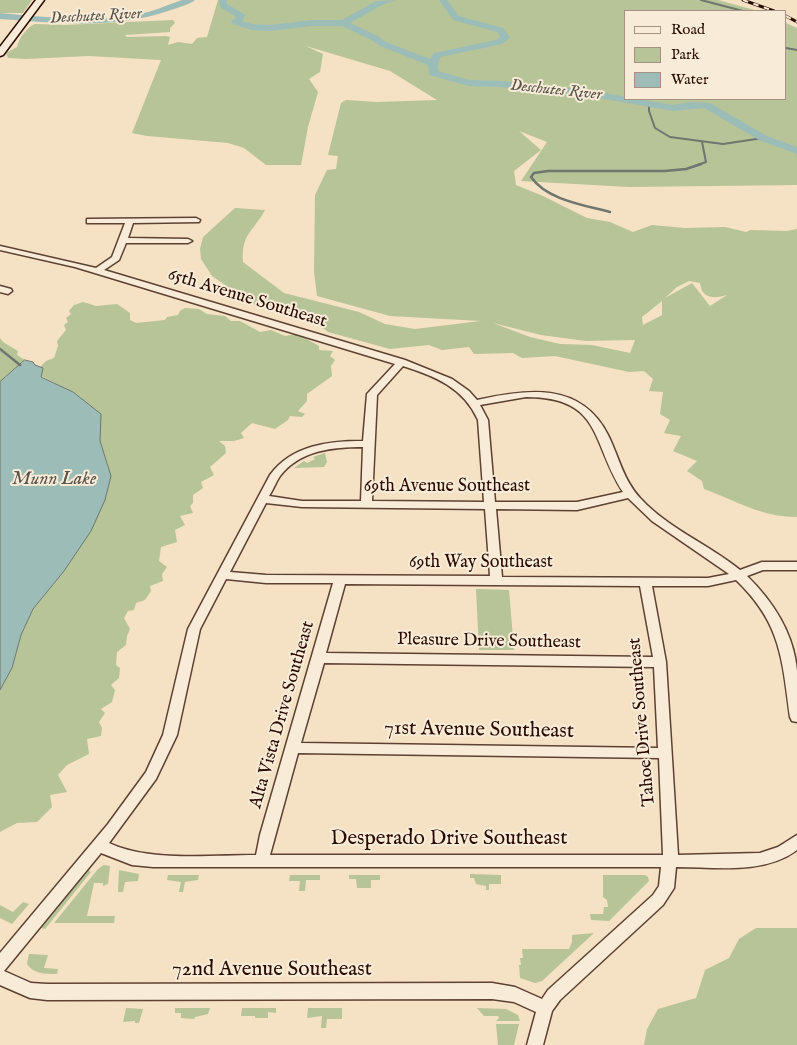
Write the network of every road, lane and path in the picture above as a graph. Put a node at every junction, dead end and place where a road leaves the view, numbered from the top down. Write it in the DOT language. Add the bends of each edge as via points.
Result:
graph roads {
  1 [pos="40,0"];
  2 [pos="0,53"];
  3 [pos="196,220"];
  4 [pos="90,221"];
  5 [pos="130,221"];
  6 [pos="123,240"];
  7 [pos="188,241"];
  8 [pos="0,248"];
  9 [pos="98,271"];
  10 [pos="402,362"];
  11 [pos="475,403"];
  12 [pos="369,444"];
  13 [pos="630,494"];
  14 [pos="262,499"];
  15 [pos="366,504"];
  16 [pos="491,505"];
  17 [pos="797,566"];
  18 [pos="738,574"];
  19 [pos="224,575"];
  20 [pos="339,580"];
  21 [pos="496,580"];
  22 [pos="645,582"];
  23 [pos="319,658"];
  24 [pos="660,662"];
  25 [pos="797,716"];
  26 [pos="293,748"];
  27 [pos="665,753"];
  28 [pos="797,841"];
  29 [pos="99,845"];
  30 [pos="262,860"];
  31 [pos="671,861"];
  32 [pos="0,965"];
  33 [pos="0,976"];
  34 [pos="545,1008"];
  35 [pos="535,1045"];
  1 -- 2 [label="street"];
  3 -- 5 [label="street"];
  4 -- 5 [label="street"];
  5 -- 6 [label="street"];
  6 -- 7 [label="street"];
  6 -- 9 [label="street" via="116,258"];
  8 -- 9 [label="street, 65th Avenue Southeast"];
  9 -- 10 [label="street, 65th Avenue Southeast"];
  10 -- 11 [label="street, 65th Avenue Southeast" via="446,378"];
  10 -- 12 [label="street" via="372,394"];
  11 -- 13 [label="street" via="527,394 574,403 598,424 618,474"];
  11 -- 16 [label="street" via="485,429"];
  12 -- 14 [label="street" via="331,445 296,456 282,465"];
  12 -- 15 [label="street"];
  13 -- 16 [label="street, 69th Avenue Southeast" via="577,506"];
  13 -- 18 [label="street" via="652,516"];
  14 -- 15 [label="street, 69th Avenue Southeast" via="302,504"];
  14 -- 19 [label="street"];
  15 -- 16 [label="street, 69th Avenue Southeast"];
  16 -- 21 [label="street"];
  17 -- 18 [label="street, 69th Way Southeast" via="762,566"];
  18 -- 22 [label="street, 69th Way Southeast" via="717,582"];
  18 -- 25 [label="street" via="761,599 780,629"];
  19 -- 20 [label="street, 69th Way Southeast"];
  19 -- 29 [label="street" via="194,629 170,736 163,752 151,774"];
  20 -- 21 [label="street, 69th Way Southeast"];
  20 -- 23 [label="street, Alta Vista Drive Southeast"];
  21 -- 22 [label="street, 69th Way Southeast"];
  22 -- 24 [label="street, Tahoe Drive Southeast"];
  23 -- 24 [label="street, Pleasure Drive Southeast"];
  23 -- 26 [label="street, Alta Vista Drive Southeast"];
  24 -- 27 [label="street, Tahoe Drive Southeast"];
  26 -- 27 [label="street, 71st Avenue Southeast"];
  26 -- 30 [label="street, Alta Vista Drive Southeast"];
  27 -- 31 [label="street, Tahoe Drive Southeast"];
  28 -- 31 [label="street, Desperado Drive Southeast" via="776,855 759,860"];
  29 -- 30 [label="street, Desperado Drive Southeast" via="138,860"];
  29 -- 32 [label="street"];
  30 -- 31 [label="street, Desperado Drive Southeast"];
  31 -- 34 [label="street, Tahoe Drive Southeast" via="663,894 554,995"];
  33 -- 34 [label="street, 72nd Avenue Southeast" via="30,990 47,992 492,991 515,995"];
  34 -- 35 [label="street"];
}
